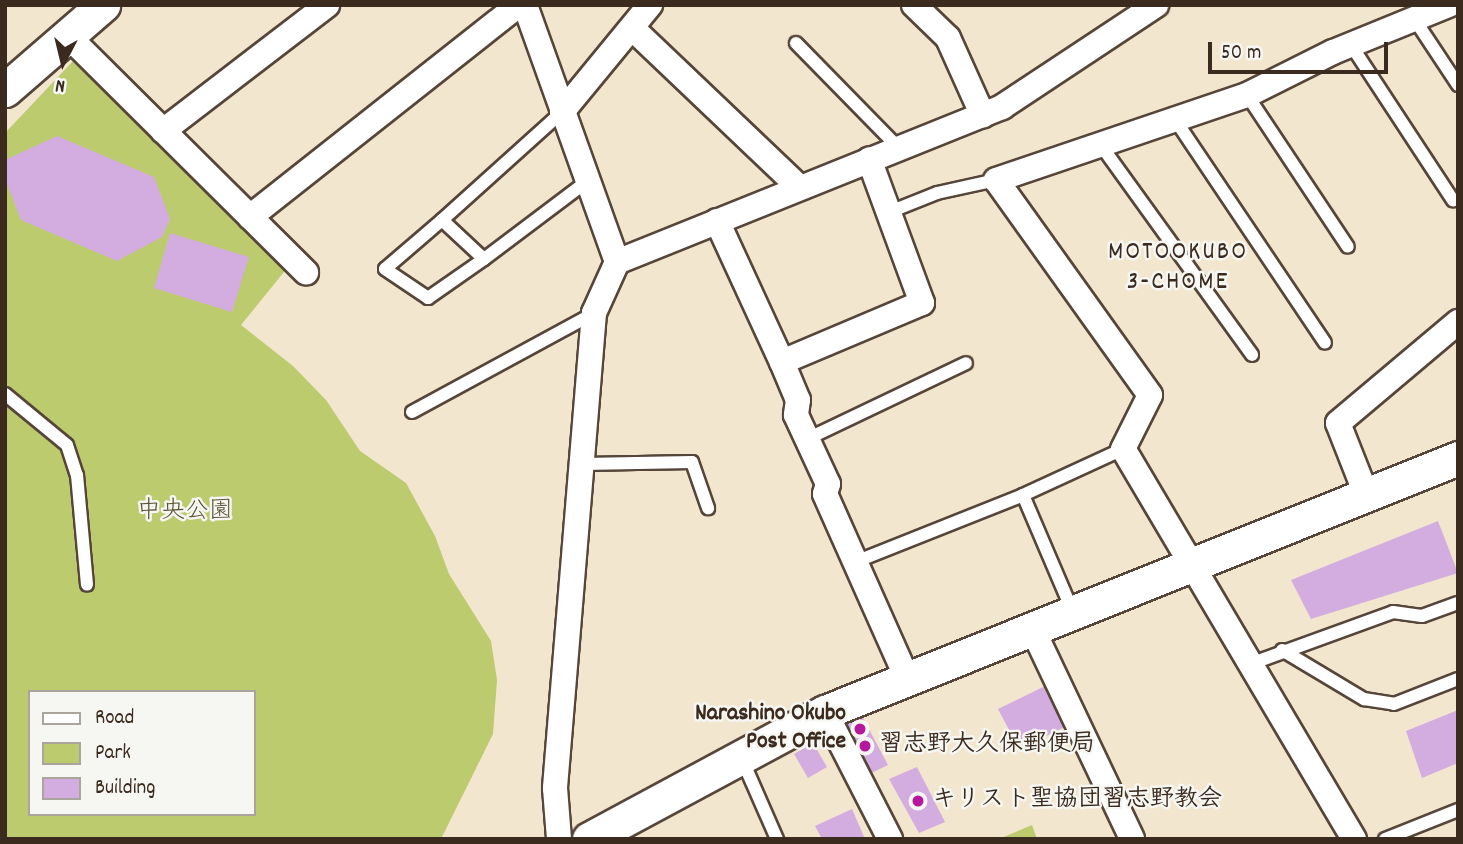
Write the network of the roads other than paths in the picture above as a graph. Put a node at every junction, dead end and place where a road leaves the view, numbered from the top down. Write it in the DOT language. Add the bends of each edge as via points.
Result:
graph roads {
  1 [pos="103,5"];
  2 [pos="327,5"];
  3 [pos="518,5"];
  4 [pos="525,5"];
  5 [pos="650,5"];
  6 [pos="914,5"];
  7 [pos="1156,5"];
  8 [pos="1449,5"];
  9 [pos="1415,20"];
  10 [pos="632,28"];
  11 [pos="67,35"];
  12 [pos="796,43"];
  13 [pos="1351,44"];
  14 [pos="1458,85"];
  15 [pos="5,90"];
  16 [pos="1247,95"];
  17 [pos="562,112"];
  18 [pos="983,116"];
  19 [pos="1176,121"];
  20 [pos="163,131"];
  21 [pos="1100,143"];
  22 [pos="898,147"];
  23 [pos="869,159"];
  24 [pos="589,180"];
  25 [pos="996,180"];
  26 [pos="799,187"];
  27 [pos="1453,200"];
  28 [pos="887,213"];
  29 [pos="250,217"];
  30 [pos="442,220"];
  31 [pos="717,221"];
  32 [pos="1348,247"];
  33 [pos="484,258"];
  34 [pos="617,262"];
  35 [pos="306,272"];
  36 [pos="594,313"];
  37 [pos="1458,322"];
  38 [pos="1325,343"];
  39 [pos="1252,355"];
  40 [pos="782,362"];
  41 [pos="966,363"];
  42 [pos="5,394"];
  43 [pos="412,412"];
  44 [pos="807,439"];
  45 [pos="1123,449"];
  46 [pos="1458,458"];
  47 [pos="583,464"];
  48 [pos="1366,494"];
  49 [pos="1023,495"];
  50 [pos="708,508"];
  51 [pos="855,562"];
  52 [pos="1194,564"];
  53 [pos="87,586"];
  54 [pos="1458,603"];
  55 [pos="1072,611"];
  56 [pos="1032,628"];
  57 [pos="1282,650"];
  58 [pos="1253,663"];
  59 [pos="906,676"];
  60 [pos="1458,679"];
  61 [pos="825,712"];
  62 [pos="740,754"];
  63 [pos="1458,810"];
  64 [pos="559,839"];
  65 [pos="589,839"];
  66 [pos="778,839"];
  67 [pos="890,839"];
  68 [pos="1132,839"];
  69 [pos="1354,839"];
  70 [pos="1385,839"];
  1 -- 11 [label="street"];
  2 -- 20 [label="street"];
  3 -- 29 [label="street"];
  4 -- 17 [label="street"];
  5 -- 10 [label="street"];
  6 -- 18 [label="street" via="948,38"];
  7 -- 18 [label="street"];
  8 -- 9 [label="street"];
  9 -- 13 [label="street"];
  9 -- 14 [label="lane"];
  10 -- 17 [label="street"];
  10 -- 26 [label="street"];
  11 -- 15 [label="street"];
  11 -- 20 [label="street"];
  12 -- 22 [label="lane"];
  13 -- 16 [label="street"];
  13 -- 27 [label="lane"];
  16 -- 19 [label="street"];
  16 -- 32 [label="lane"];
  17 -- 24 [label="street"];
  17 -- 30 [label="lane"];
  18 -- 22 [label="street"];
  19 -- 21 [label="street"];
  19 -- 38 [label="lane"];
  20 -- 29 [label="street"];
  21 -- 25 [label="street"];
  21 -- 39 [label="lane"];
  22 -- 23 [label="street"];
  23 -- 26 [label="street"];
  23 -- 28 [label="street"];
  24 -- 33 [label="lane"];
  24 -- 34 [label="street"];
  25 -- 28 [label="lane" via="937,193"];
  25 -- 45 [label="street" via="1150,395"];
  26 -- 31 [label="street"];
  28 -- 40 [label="street" via="922,303"];
  29 -- 35 [label="street"];
  30 -- 33 [label="lane"];
  30 -- 33 [label="lane" via="386,269 429,298"];
  31 -- 34 [label="street"];
  31 -- 40 [label="street"];
  34 -- 36 [label="street"];
  36 -- 43 [label="lane"];
  36 -- 47 [label="street"];
  37 -- 48 [label="street" via="1338,423"];
  40 -- 44 [label="street"];
  41 -- 44 [label="lane"];
  42 -- 53 [label="lane" via="66,445 77,475"];
  44 -- 51 [label="street"];
  45 -- 49 [label="lane"];
  45 -- 52 [label="street"];
  46 -- 48 [label="street"];
  47 -- 50 [label="lane" via="692,462"];
  47 -- 64 [label="street" via="555,788"];
  48 -- 52 [label="street"];
  49 -- 51 [label="lane"];
  49 -- 55 [label="lane"];
  51 -- 59 [label="street"];
  52 -- 55 [label="street"];
  52 -- 58 [label="street"];
  54 -- 57 [label="lane" via="1422,616 1393,612"];
  55 -- 56 [label="street"];
  56 -- 59 [label="street"];
  56 -- 68 [label="street"];
  57 -- 58 [label="lane"];
  57 -- 60 [label="lane" via="1364,699 1394,704"];
  58 -- 69 [label="street"];
  59 -- 61 [label="street"];
  61 -- 62 [label="street"];
  61 -- 67 [label="street"];
  62 -- 65 [label="street" via="626,824"];
  62 -- 66 [label="lane"];
  63 -- 70 [label="lane"];
}
